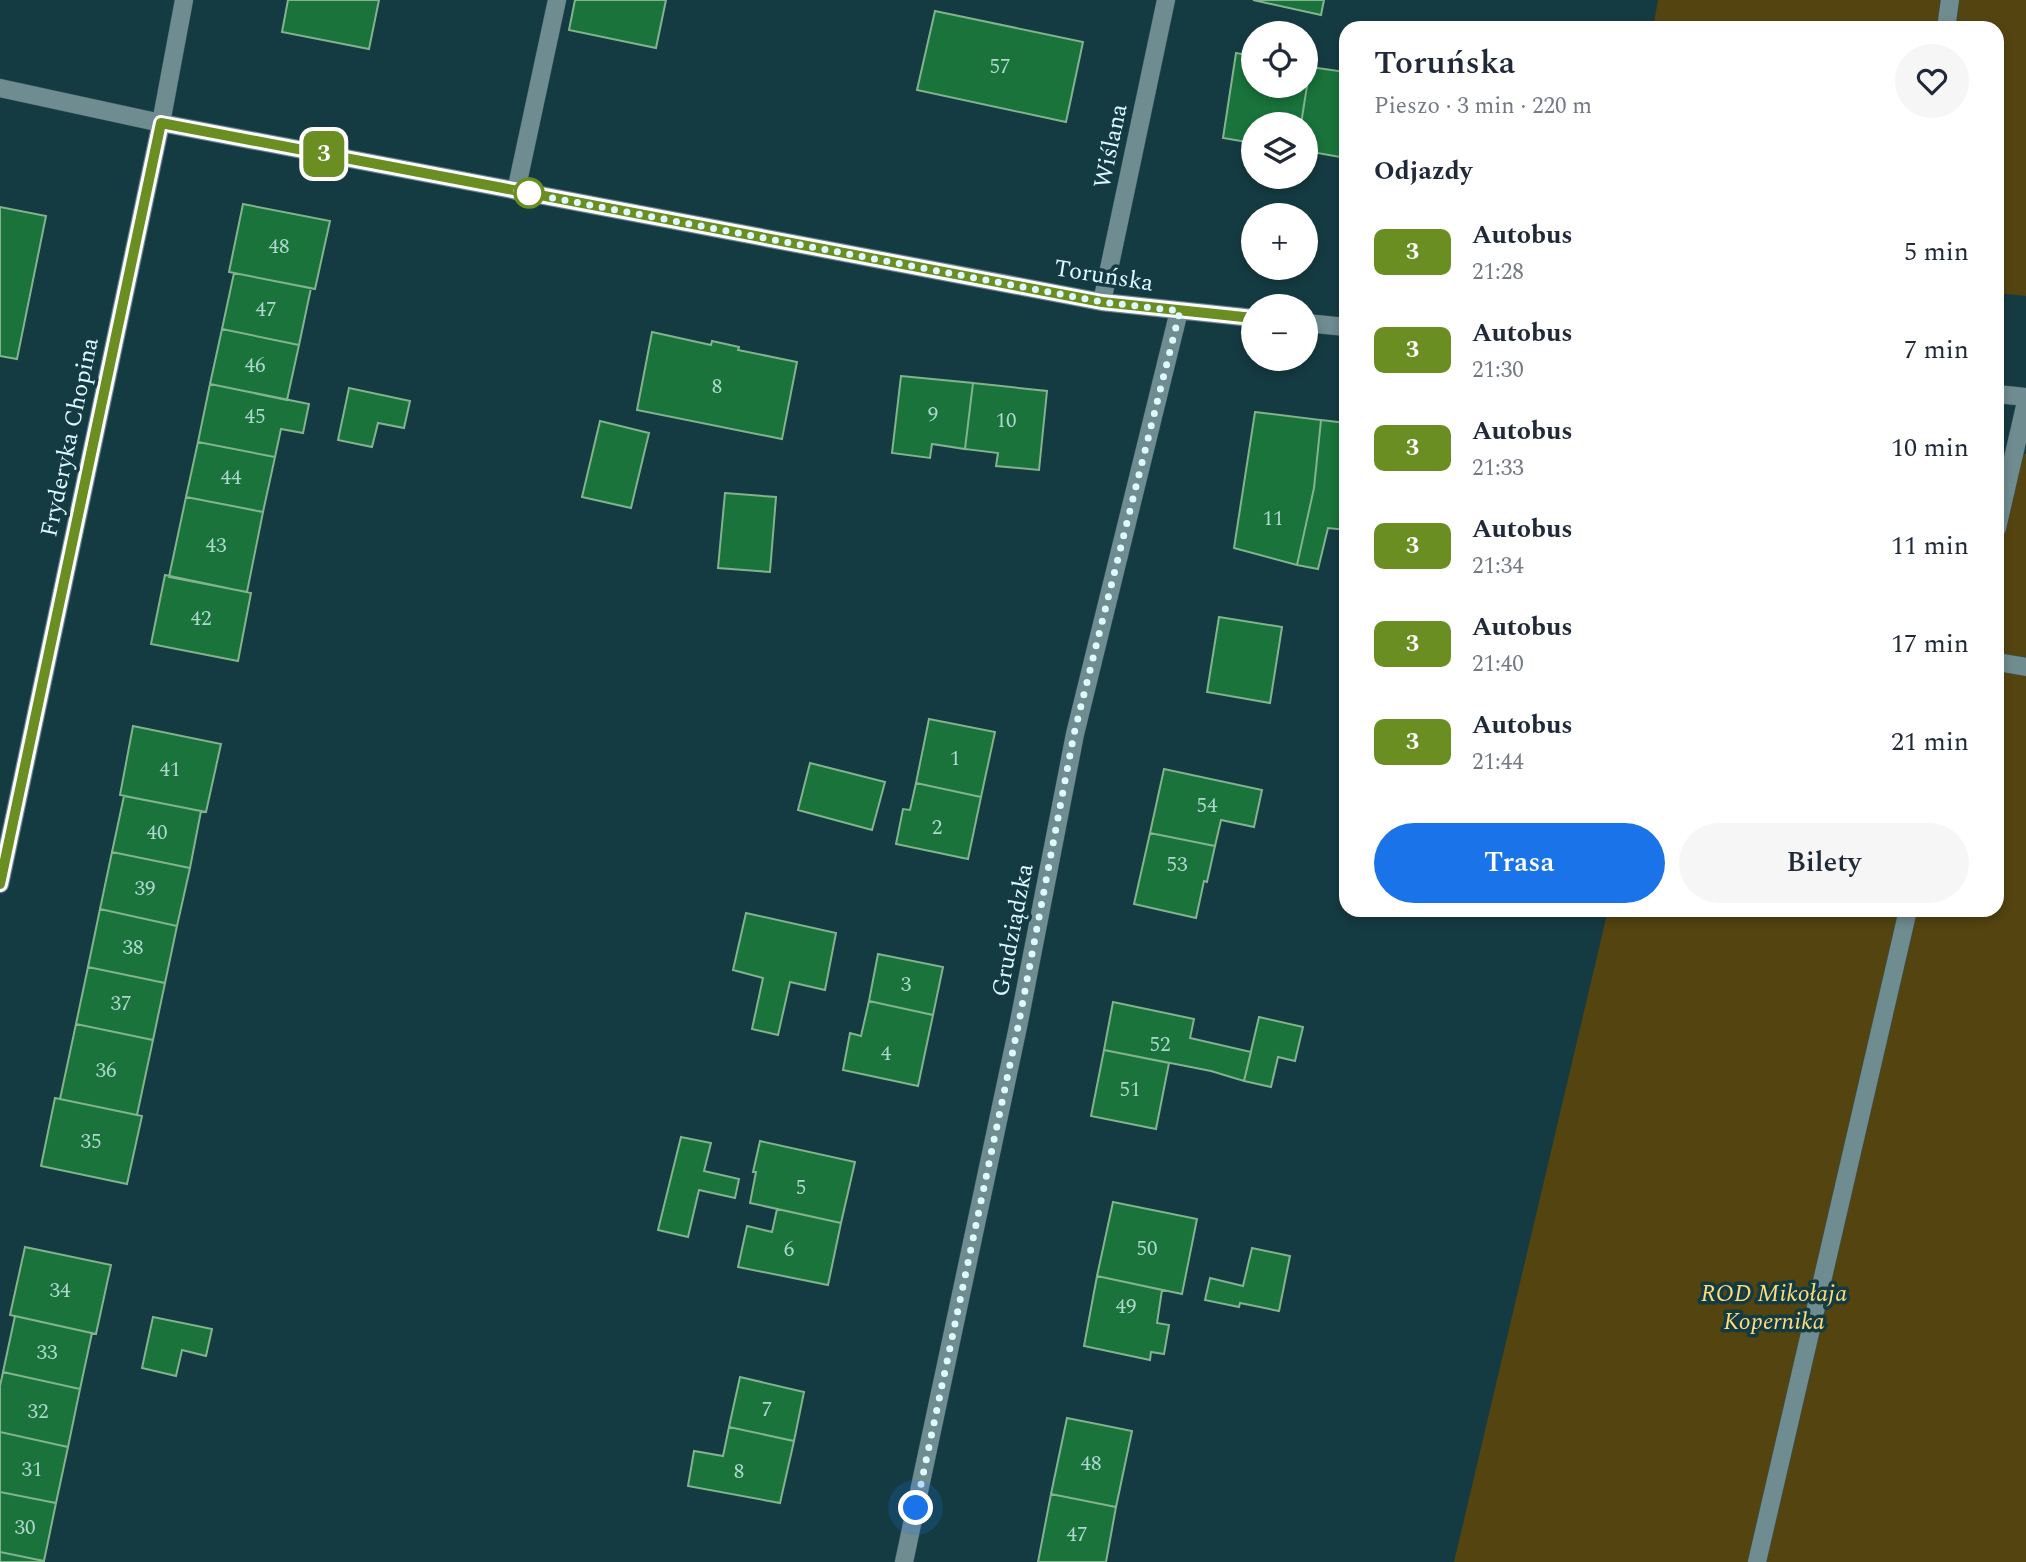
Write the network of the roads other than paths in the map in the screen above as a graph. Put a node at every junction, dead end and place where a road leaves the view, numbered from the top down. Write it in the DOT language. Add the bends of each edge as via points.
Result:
graph roads {
  1 [pos="184,0"];
  2 [pos="557,0"];
  3 [pos="1166,0"];
  4 [pos="1950,0"];
  5 [pos="1947,21"];
  6 [pos="0,88"];
  7 [pos="161,123"];
  8 [pos="516,191"];
  9 [pos="1102,302"];
  10 [pos="1180,311"];
  11 [pos="1241,317"];
  12 [pos="1318,324"];
  13 [pos="1339,326"];
  14 [pos="2004,395"];
  15 [pos="2026,399"];
  16 [pos="2004,497"];
  17 [pos="2004,663"];
  18 [pos="2026,667"];
  19 [pos="0,884"];
  20 [pos="1906,917"];
  21 [pos="904,1562"];
  22 [pos="1757,1562"];
  1 -- 7 [label="street, Fryderyka Chopina"];
  2 -- 8 [label="street"];
  3 -- 9 [label="street, Wiślana"];
  4 -- 5 [label="street"];
  6 -- 7 [label="street, Toruńska"];
  7 -- 8 [label="street, Toruńska"];
  7 -- 19 [label="street, Fryderyka Chopina"];
  8 -- 9 [label="street, Toruńska"];
  9 -- 10 [label="street, Toruńska"];
  10 -- 11 [label="street, Toruńska"];
  10 -- 21 [label="street, Grudziądzka" via="1074,734 1019,1022"];
  12 -- 13 [label="street"];
  14 -- 15 [label="street"];
  15 -- 16 [label="street"];
  17 -- 18 [label="street"];
  20 -- 22 [label="street"];
}
